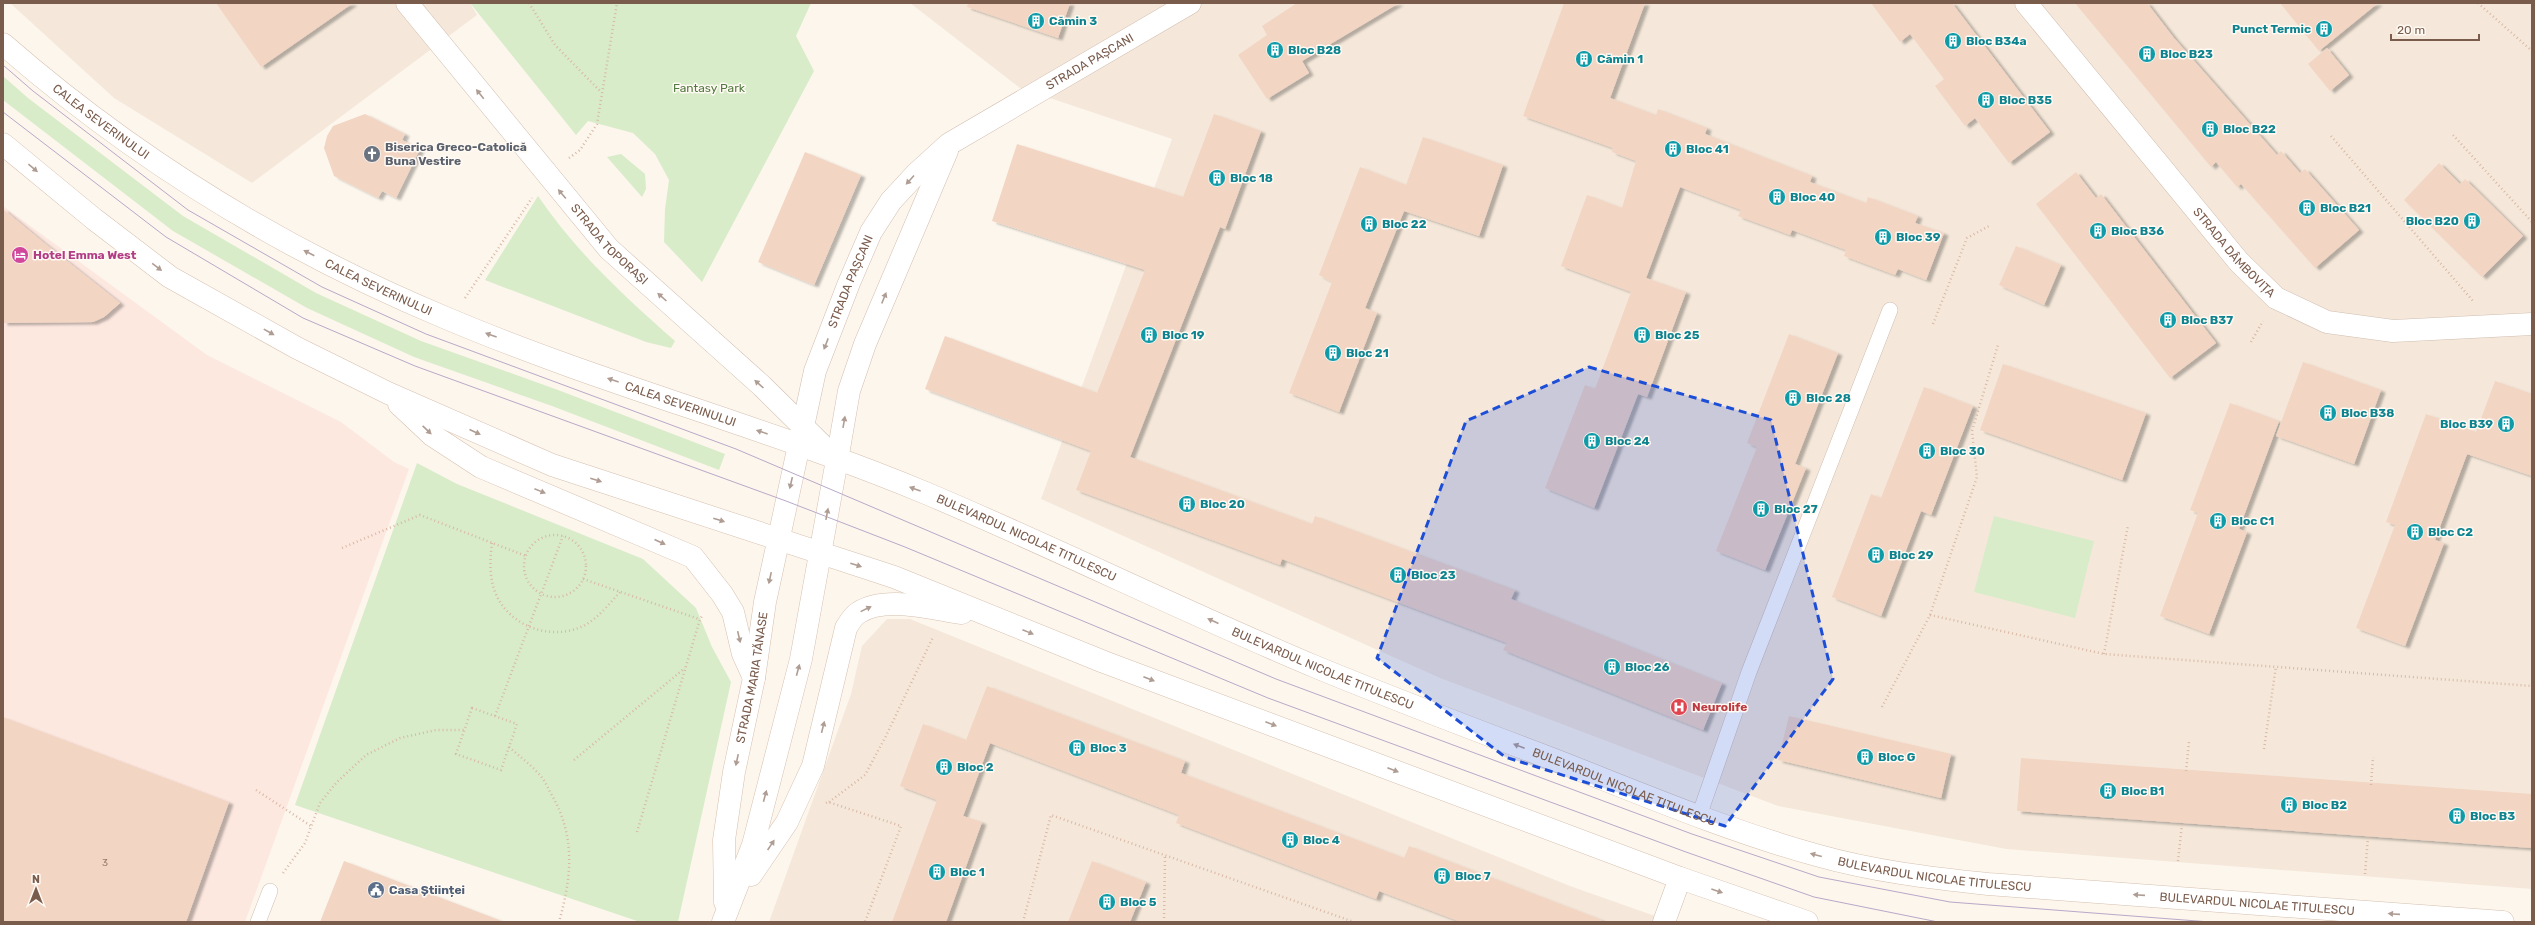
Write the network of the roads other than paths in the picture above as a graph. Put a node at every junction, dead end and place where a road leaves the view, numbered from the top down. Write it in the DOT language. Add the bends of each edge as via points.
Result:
graph roads {
  1 [pos="407,3"];
  2 [pos="1190,3"];
  3 [pos="2026,3"];
  4 [pos="3,44"];
  5 [pos="3,144"];
  6 [pos="949,144"];
  7 [pos="1890,310"];
  8 [pos="2532,324"];
  9 [pos="388,393"];
  10 [pos="801,436"];
  11 [pos="837,460"];
  12 [pos="778,539"];
  13 [pos="819,553"];
  14 [pos="992,617"];
  15 [pos="754,678"];
  16 [pos="1699,816"];
  17 [pos="1680,878"];
  18 [pos="270,891"];
  19 [pos="724,917"];
  20 [pos="258,922"];
  21 [pos="1664,922"];
  22 [pos="1807,922"];
  23 [pos="2503,922"];
  10 -- 1 [label="main road, STRADA TOPORAȘI, one-way" via="762,386 609,249"];
  2 -- 6 [label="main road, STRADA PAȘCANI"];
  3 -- 8 [label="main road, STRADA DÂMBOVIȚA" via="2238,262 2276,298 2326,322 2393,331"];
  10 -- 4 [label="main road, CALEA SEVERINULUI, one-way" via="450,320 372,286 271,234 186,182 114,134 47,83"];
  5 -- 9 [label="main road, one-way" via="170,277 297,348"];
  6 -- 10 [label="main road, STRADA PAȘCANI, one-way" via="891,201 871,232 815,371"];
  11 -- 6 [label="main road, one-way" via="850,391 865,344"];
  7 -- 16 [label="lane" via="1749,672"];
  9 -- 12 [label="main road, one-way" via="552,465"];
  9 -- 15 [label="main road, one-way" via="432,435 481,467 693,556 733,612 743,654"];
  10 -- 11 [label="main road, BULEVARDUL NICOLAE TITULESCU"];
  10 -- 12 [label="main road, STRADA MARIA TĂNASE, one-way"];
  13 -- 11 [label="main road, one-way"];
  16 -- 11 [label="main road, BULEVARDUL NICOLAE TITULESCU, one-way" via="1312,665 924,492"];
  12 -- 13 [label="main road"];
  12 -- 15 [label="main road, STRADA MARIA TĂNASE, one-way" via="765,602"];
  13 -- 14 [label="main road, one-way" via="894,577"];
  19 -- 13 [label="main road, one-way" via="753,845 801,659"];
  14 -- 17 [label="main road, one-way" via="1112,665"];
  19 -- 14 [label="main road, one-way" via="787,822 813,766 846,628 856,614 885,603"];
  15 -- 19 [label="main road, STRADA MARIA TĂNASE, one-way" via="734,772 724,840"];
  23 -- 16 [label="main road, BULEVARDUL NICOLAE TITULESCU, one-way" via="1908,876 1815,855"];
  17 -- 21 [label="main road"];
  17 -- 22 [label="main road, one-way"];
  18 -- 20 [label="lane"];
}
